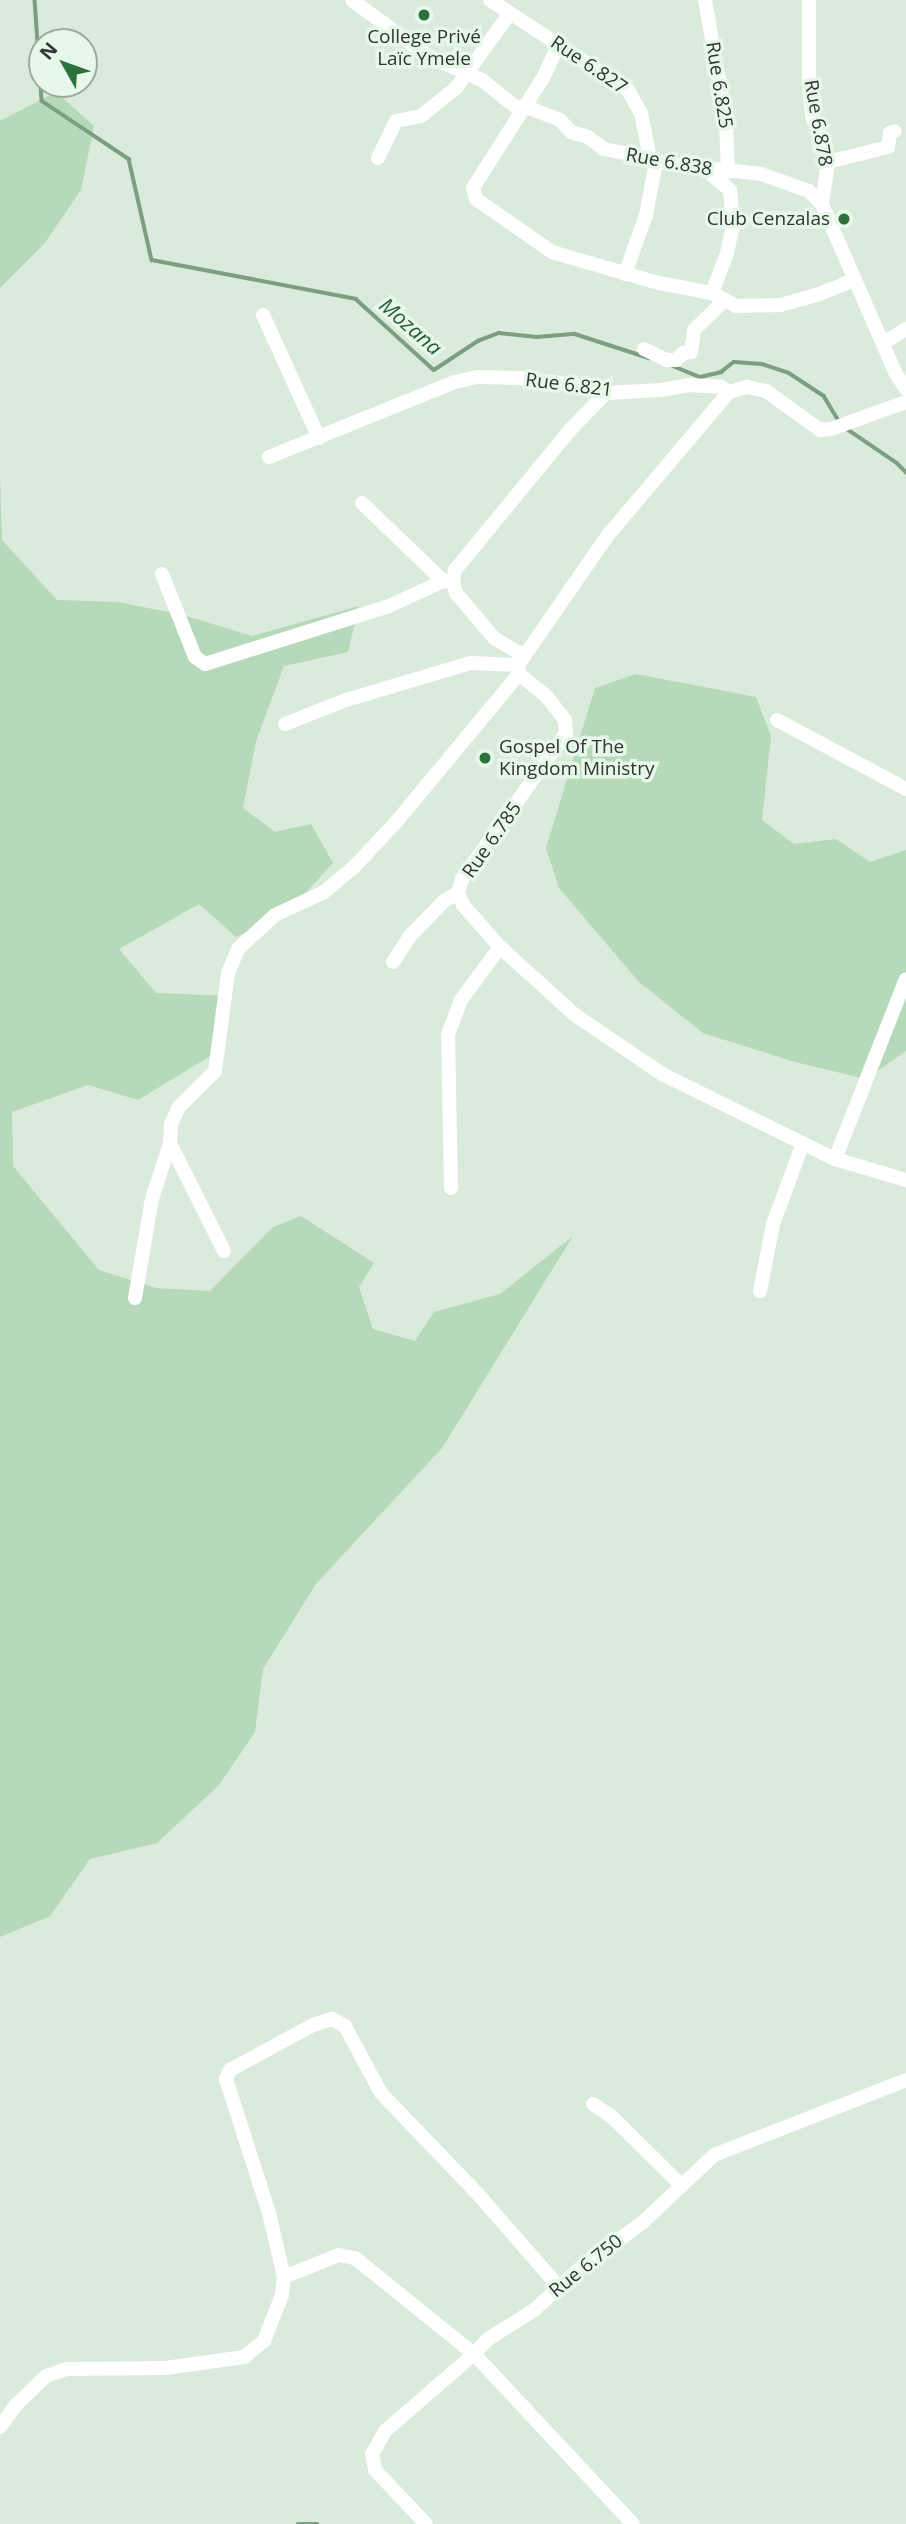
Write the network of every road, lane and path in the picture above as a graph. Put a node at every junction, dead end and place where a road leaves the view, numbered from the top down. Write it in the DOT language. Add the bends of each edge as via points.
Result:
graph roads {
  1 [pos="352,0"];
  2 [pos="490,0"];
  3 [pos="705,0"];
  4 [pos="809,0"];
  5 [pos="509,8"];
  6 [pos="558,46"];
  7 [pos="469,72"];
  8 [pos="524,106"];
  9 [pos="894,131"];
  10 [pos="378,158"];
  11 [pos="653,160"];
  12 [pos="828,162"];
  13 [pos="706,170"];
  14 [pos="728,172"];
  15 [pos="822,204"];
  16 [pos="625,274"];
  17 [pos="854,280"];
  18 [pos="712,293"];
  19 [pos="725,300"];
  20 [pos="263,315"];
  21 [pos="906,329"];
  22 [pos="883,343"];
  23 [pos="644,349"];
  24 [pos="906,390"];
  25 [pos="729,392"];
  26 [pos="606,393"];
  27 [pos="906,402"];
  28 [pos="319,438"];
  29 [pos="269,457"];
  30 [pos="362,503"];
  31 [pos="162,573"];
  32 [pos="448,582"];
  33 [pos="520,665"];
  34 [pos="777,720"];
  35 [pos="285,724"];
  36 [pos="906,789"];
  37 [pos="458,893"];
  38 [pos="500,947"];
  39 [pos="393,962"];
  40 [pos="906,979"];
  41 [pos="170,1143"];
  42 [pos="803,1143"];
  43 [pos="835,1159"];
  44 [pos="906,1180"];
  45 [pos="451,1188"];
  46 [pos="224,1251"];
  47 [pos="760,1291"];
  48 [pos="135,1298"];
  49 [pos="906,2080"];
  50 [pos="593,2104"];
  51 [pos="681,2185"];
  52 [pos="285,2277"];
  53 [pos="558,2286"];
  54 [pos="474,2354"];
  55 [pos="0,2427"];
  56 [pos="625,2521"];
  57 [pos="426,2524"];
  1 -- 7 [label="street, Rue 6.838" via="428,56 451,69"];
  2 -- 5 [label="street, Rue 6.827"];
  3 -- 14 [label="street, Rue 6.825" via="726,119"];
  4 -- 12 [label="street, Rue 6.878" via="809,90"];
  5 -- 6 [label="street, Rue 6.827"];
  5 -- 7 [label="street"];
  6 -- 8 [label="street"];
  6 -- 11 [label="street, Rue 6.827" via="634,95"];
  7 -- 8 [label="street, Rue 6.838" via="517,108"];
  7 -- 10 [label="street" via="421,116 396,121"];
  8 -- 11 [label="street, Rue 6.838" via="560,120 571,132 604,149"];
  8 -- 16 [label="street" via="473,188 476,199 552,252"];
  9 -- 12 [label="street" via="888,147"];
  11 -- 13 [label="street, Rue 6.838"];
  11 -- 16 [label="street" via="646,215"];
  12 -- 15 [label="street, Rue 6.878"];
  13 -- 14 [label="street, Rue 6.838"];
  13 -- 18 [label="street" via="730,190 733,225"];
  14 -- 15 [label="street, Rue 6.838" via="780,180 808,191"];
  15 -- 17 [label="street"];
  16 -- 18 [label="street"];
  17 -- 19 [label="street" via="790,304 746,307"];
  17 -- 22 [label="street"];
  18 -- 19 [label="street"];
  19 -- 23 [label="street" via="694,330 691,352 667,360"];
  20 -- 28 [label="street"];
  21 -- 22 [label="street"];
  22 -- 24 [label="street"];
  25 -- 26 [label="street, Rue 6.821" via="721,387 688,385"];
  25 -- 27 [label="street, Rue 6.821" via="747,387 766,391 820,430"];
  25 -- 33 [label="street" via="608,535"];
  26 -- 28 [label="street, Rue 6.821" via="547,381 477,377"];
  26 -- 32 [label="street" via="571,429"];
  28 -- 29 [label="street, Rue 6.821"];
  30 -- 32 [label="street"];
  31 -- 32 [label="street" via="195,657 205,664 389,606"];
  32 -- 33 [label="street"];
  33 -- 35 [label="street" via="471,663 346,700"];
  33 -- 37 [label="street, Rue 6.785" via="565,720 566,733 462,879"];
  33 -- 41 [label="street" via="397,821 355,866 324,892 275,915 238,949 228,973 215,1071 178,1107"];
  34 -- 36 [label="street"];
  37 -- 38 [label="street, Rue 6.785"];
  37 -- 39 [label="street" via="444,901 410,937"];
  38 -- 42 [label="street, Rue 6.785" via="575,1015 662,1074"];
  38 -- 45 [label="street" via="461,1000 448,1034"];
  40 -- 43 [label="street"];
  41 -- 46 [label="street"];
  41 -- 48 [label="street" via="152,1199"];
  42 -- 43 [label="street, Rue 6.785"];
  42 -- 47 [label="street" via="773,1224"];
  43 -- 44 [label="street, Rue 6.785"];
  49 -- 51 [label="street, Rue 6.750" via="715,2155"];
  50 -- 51 [label="street"];
  51 -- 53 [label="street, Rue 6.750" via="643,2222"];
  52 -- 53 [label="street" via="226,2079 230,2070 332,2019 345,2026 381,2092"];
  52 -- 54 [label="street" via="339,2255 355,2258"];
  52 -- 55 [label="street" via="264,2341 244,2357 165,2368 66,2369 46,2376"];
  53 -- 54 [label="street, Rue 6.750" via="534,2310 488,2339"];
  54 -- 56 [label="street"];
  54 -- 57 [label="street, Rue 6.750" via="385,2431 372,2454 375,2470"];
}
